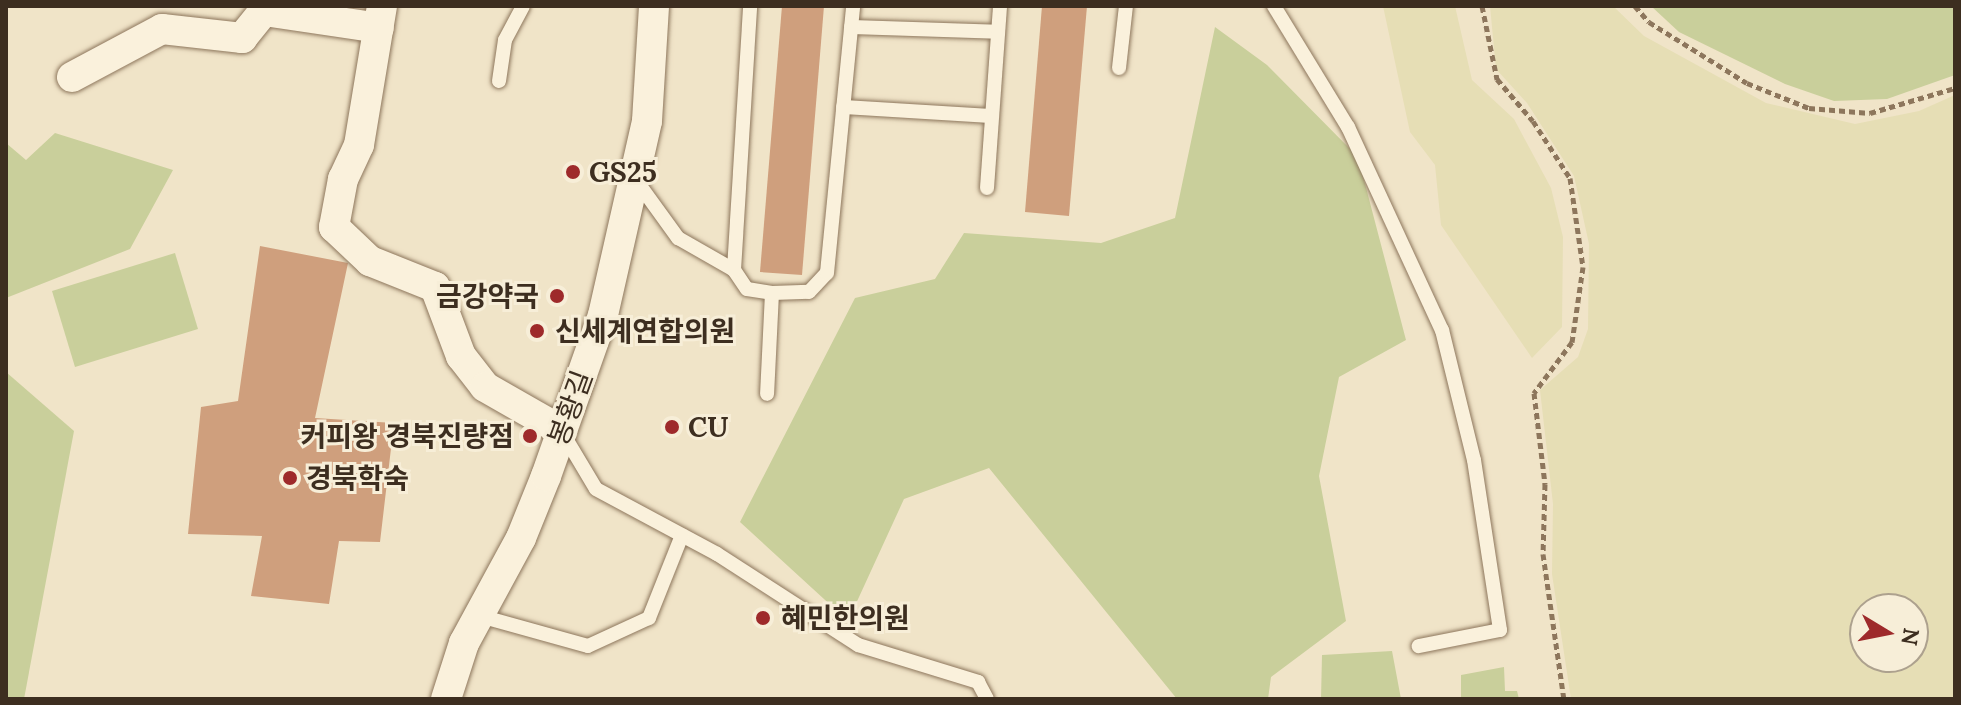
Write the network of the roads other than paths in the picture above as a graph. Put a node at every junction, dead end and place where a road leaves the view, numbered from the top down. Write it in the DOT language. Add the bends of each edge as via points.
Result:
graph roads {
  1 [pos="523,6"];
  2 [pos="654,6"];
  3 [pos="750,6"];
  4 [pos="853,6"];
  5 [pos="1000,6"];
  6 [pos="1126,6"];
  7 [pos="1274,6"];
  8 [pos="380,17"];
  9 [pos="851,27"];
  10 [pos="998,32"];
  11 [pos="1119,68"];
  12 [pos="72,77"];
  13 [pos="499,81"];
  14 [pos="843,107"];
  15 [pos="992,116"];
  16 [pos="636,180"];
  17 [pos="987,188"];
  18 [pos="734,270"];
  19 [pos="772,293"];
  20 [pos="767,394"];
  21 [pos="562,431"];
  22 [pos="682,535"];
  23 [pos="480,616"];
  24 [pos="1419,646"];
  25 [pos="446,699"];
  26 [pos="987,699"];
  1 -- 13 [label="lane" via="505,40"];
  2 -- 16 [label="street, 봉황길" via="647,121"];
  3 -- 18 [label="lane"];
  4 -- 9 [label="lane"];
  5 -- 10 [label="lane"];
  6 -- 11 [label="lane"];
  7 -- 24 [label="lane" via="1348,127 1442,330 1474,460 1500,630"];
  8 -- 12 [label="street" via="264,11 242,38 162,29"];
  8 -- 21 [label="street" via="359,145 343,179 334,227 370,261 435,287 461,356 485,387"];
  9 -- 10 [label="lane"];
  9 -- 14 [label="lane"];
  10 -- 15 [label="lane"];
  14 -- 15 [label="lane"];
  14 -- 19 [label="lane" via="827,273 809,292"];
  15 -- 17 [label="lane"];
  16 -- 18 [label="lane" via="678,238"];
  16 -- 21 [label="street, 봉황길" via="603,315"];
  18 -- 19 [label="lane" via="747,289"];
  19 -- 20 [label="lane"];
  21 -- 22 [label="lane" via="596,489"];
  21 -- 23 [label="street, 봉황길" via="521,538"];
  22 -- 23 [label="lane" via="649,618 588,646"];
  22 -- 26 [label="lane" via="858,645 978,682"];
  23 -- 25 [label="street, 봉황길" via="464,643"];
}
